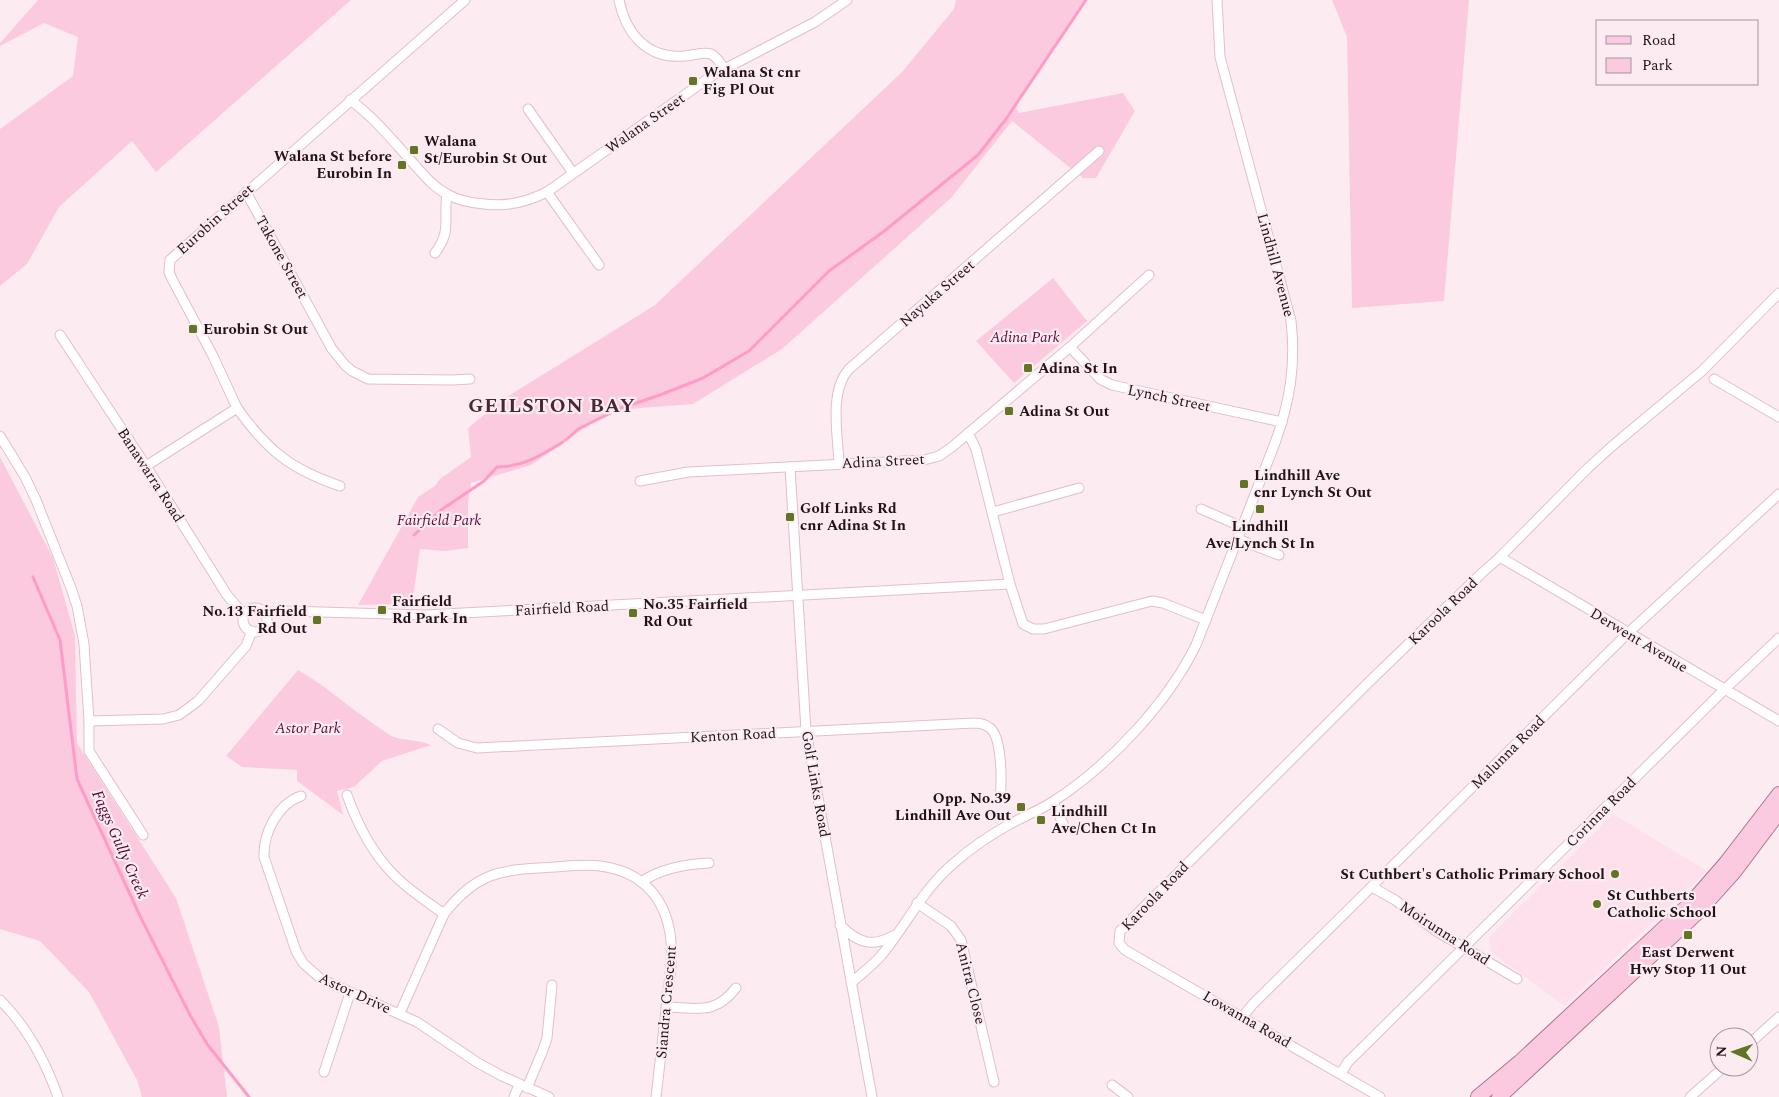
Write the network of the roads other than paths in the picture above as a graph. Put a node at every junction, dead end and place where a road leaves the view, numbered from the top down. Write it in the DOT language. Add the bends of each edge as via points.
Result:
graph roads {
  1 [pos="465,0"];
  2 [pos="619,0"];
  3 [pos="847,0"];
  4 [pos="1217,0"];
  5 [pos="724,68"];
  6 [pos="350,100"];
  7 [pos="528,108"];
  8 [pos="1099,152"];
  9 [pos="573,173"];
  10 [pos="246,192"];
  11 [pos="547,192"];
  12 [pos="447,194"];
  13 [pos="435,253"];
  14 [pos="599,265"];
  15 [pos="1149,275"];
  16 [pos="1779,293"];
  17 [pos="60,334"];
  18 [pos="1070,347"];
  19 [pos="470,379"];
  20 [pos="1714,379"];
  21 [pos="237,408"];
  22 [pos="1779,417"];
  23 [pos="1282,422"];
  24 [pos="968,433"];
  25 [pos="0,436"];
  26 [pos="839,464"];
  27 [pos="146,466"];
  28 [pos="790,467"];
  29 [pos="640,481"];
  30 [pos="340,486"];
  31 [pos="1080,488"];
  32 [pos="1779,494"];
  33 [pos="1201,509"];
  34 [pos="992,512"];
  35 [pos="1242,527"];
  36 [pos="1238,539"];
  37 [pos="1279,555"];
  38 [pos="1500,557"];
  39 [pos="1010,584"];
  40 [pos="798,596"];
  41 [pos="264,613"];
  42 [pos="244,614"];
  43 [pos="1206,620"];
  44 [pos="252,632"];
  45 [pos="1628,633"];
  46 [pos="1779,638"];
  47 [pos="1724,690"];
  48 [pos="89,721"];
  49 [pos="1779,721"];
  50 [pos="438,729"];
  51 [pos="806,731"];
  52 [pos="1779,794"];
  53 [pos="347,795"];
  54 [pos="301,796"];
  55 [pos="1000,797"];
  56 [pos="1053,802"];
  57 [pos="1779,812"];
  58 [pos="1064,826"];
  59 [pos="143,835"];
  60 [pos="709,863"];
  61 [pos="641,882"];
  62 [pos="1372,887"];
  63 [pos="917,903"];
  64 [pos="444,914"];
  65 [pos="840,925"];
  66 [pos="898,934"];
  67 [pos="1118,938"];
  68 [pos="1464,947"];
  69 [pos="1517,979"];
  70 [pos="851,983"];
  71 [pos="552,985"];
  72 [pos="736,988"];
  73 [pos="350,993"];
  74 [pos="0,1000"];
  75 [pos="666,1007"];
  76 [pos="400,1014"];
  77 [pos="1242,1017"];
  78 [pos="1779,1018"];
  79 [pos="1759,1035"];
  80 [pos="324,1072"];
  81 [pos="1341,1073"];
  82 [pos="1713,1077"];
  83 [pos="994,1082"];
  84 [pos="1112,1085"];
  85 [pos="523,1086"];
  86 [pos="58,1097"];
  87 [pos="514,1097"];
  88 [pos="549,1097"];
  89 [pos="656,1097"];
  90 [pos="872,1097"];
  91 [pos="1128,1097"];
  92 [pos="1380,1097"];
  93 [pos="1478,1097"];
  94 [pos="1499,1097"];
  95 [pos="1690,1097"];
  1 -- 6 [label="street, Eurobin Street"];
  2 -- 5 [label="street" via="626,26 644,46 675,57 711,54"];
  3 -- 5 [label="street, Walana Street" via="815,22"];
  4 -- 23 [label="street, Lindhill Avenue" via="1222,70 1291,321 1293,371"];
  5 -- 9 [label="street, Walana Street"];
  6 -- 10 [label="street, Eurobin Street"];
  6 -- 12 [label="street, Walana Street" via="369,114 426,177"];
  7 -- 9 [label="street"];
  8 -- 26 [label="street, Nayuka Street" via="844,375 836,400"];
  9 -- 11 [label="street, Walana Street"];
  10 -- 19 [label="street, Takone Street" via="332,349 345,366 360,376 375,380"];
  10 -- 21 [label="street, Eurobin Street" via="173,256 169,266 172,279"];
  11 -- 12 [label="street, Walana Street" via="504,205 476,204"];
  11 -- 14 [label="street"];
  12 -- 13 [label="street" via="445,237"];
  15 -- 18 [label="street, Adina Street"];
  16 -- 38 [label="street, Karoola Road" via="1702,371 1587,468"];
  17 -- 27 [label="street, Banawarra Road"];
  18 -- 23 [label="street, Lynch Street" via="1100,379 1112,385"];
  18 -- 24 [label="street, Adina Street"];
  20 -- 22 [label="street"];
  21 -- 27 [label="street"];
  21 -- 30 [label="street, Eurobin Street" via="262,440 282,458 308,474"];
  23 -- 35 [label="street, Lindhill Avenue"];
  24 -- 26 [label="street, Adina Street" via="946,452 932,458"];
  24 -- 34 [label="street" via="976,449"];
  25 -- 48 [label="street" via="36,500 77,606 84,644"];
  26 -- 28 [label="street, Adina Street"];
  27 -- 42 [label="street, Banawarra Road" via="227,595"];
  28 -- 29 [label="street, Adina Street" via="688,472"];
  28 -- 40 [label="street, Golf Links Road"];
  31 -- 34 [label="street"];
  32 -- 45 [label="street, Malunna Road"];
  33 -- 35 [label="street"];
  34 -- 39 [label="street"];
  35 -- 36 [label="street, Lindhill Avenue"];
  36 -- 37 [label="street"];
  36 -- 43 [label="street, Lindhill Avenue"];
  38 -- 45 [label="street, Derwent Avenue"];
  38 -- 67 [label="street, Karoola Road" via="1190,860 1124,926"];
  39 -- 40 [label="street, Fairfield Road"];
  39 -- 43 [label="street" via="1023,624 1033,629 1044,629 1152,601"];
  40 -- 41 [label="street, Fairfield Road" via="412,616"];
  40 -- 51 [label="street, Golf Links Road"];
  41 -- 42 [label="street" via="256,609"];
  41 -- 44 [label="street" via="266,621 263,628"];
  42 -- 44 [label="street" via="244,625"];
  43 -- 56 [label="street, Lindhill Avenue" via="1185,664 1138,728 1119,749"];
  44 -- 48 [label="street" via="246,646 210,687 178,715 163,719"];
  45 -- 47 [label="street, Derwent Avenue"];
  45 -- 62 [label="street, Malunna Road"];
  46 -- 47 [label="street, Corinna Road"];
  47 -- 49 [label="street, Derwent Avenue"];
  47 -- 68 [label="street, Corinna Road"];
  48 -- 59 [label="street" via="88,743 93,758"];
  50 -- 51 [label="street, Kenton Road" via="458,743 477,748"];
  51 -- 55 [label="street, Kenton Road" via="981,723 996,737 1002,774"];
  51 -- 65 [label="street, Golf Links Road"];
  52 -- 93 [label="main road" via="1692,902"];
  53 -- 64 [label="street" via="358,823 381,859 406,886"];
  54 -- 73 [label="street, Astor Drive" via="286,805 268,829 264,857 303,963 321,979"];
  56 -- 58 [label="street"];
  56 -- 63 [label="street, Lindhill Avenue" via="973,848 938,877"];
  57 -- 94 [label="main road" via="1734,872 1699,911"];
  60 -- 61 [label="street" via="659,872"];
  61 -- 64 [label="street, Siandra Crescent" via="600,866 510,870 474,884"];
  61 -- 75 [label="street, Siandra Crescent" via="664,910 671,933"];
  62 -- 68 [label="street, Moirunna Road"];
  62 -- 77 [label="street, Malunna Road"];
  63 -- 66 [label="street, Lindhill Avenue"];
  63 -- 83 [label="street, Anitra Close" via="951,926 962,940"];
  64 -- 76 [label="street, Siandra Crescent"];
  65 -- 66 [label="street" via="850,935 867,942 884,941"];
  65 -- 70 [label="street, Golf Links Road"];
  66 -- 70 [label="street, Lindhill Avenue"];
  67 -- 77 [label="street, Lowanna Road" via="1125,950"];
  68 -- 69 [label="street, Moirunna Road"];
  68 -- 81 [label="street, Corinna Road" via="1348,1062"];
  70 -- 90 [label="street, Golf Links Road"];
  71 -- 85 [label="street" via="543,1050"];
  72 -- 75 [label="street" via="727,1000 714,1007"];
  73 -- 76 [label="street, Astor Drive"];
  73 -- 80 [label="street"];
  74 -- 86 [label="street" via="27,1031 48,1069"];
  75 -- 89 [label="street, Siandra Crescent"];
  76 -- 85 [label="street, Astor Drive" via="437,1034 478,1063"];
  77 -- 81 [label="street, Lowanna Road"];
  78 -- 79 [label="street"];
  81 -- 92 [label="street, Lowanna Road"];
  82 -- 95 [label="street"];
  84 -- 91 [label="street"];
  85 -- 87 [label="street"];
  85 -- 88 [label="street, Astor Drive"];
}
